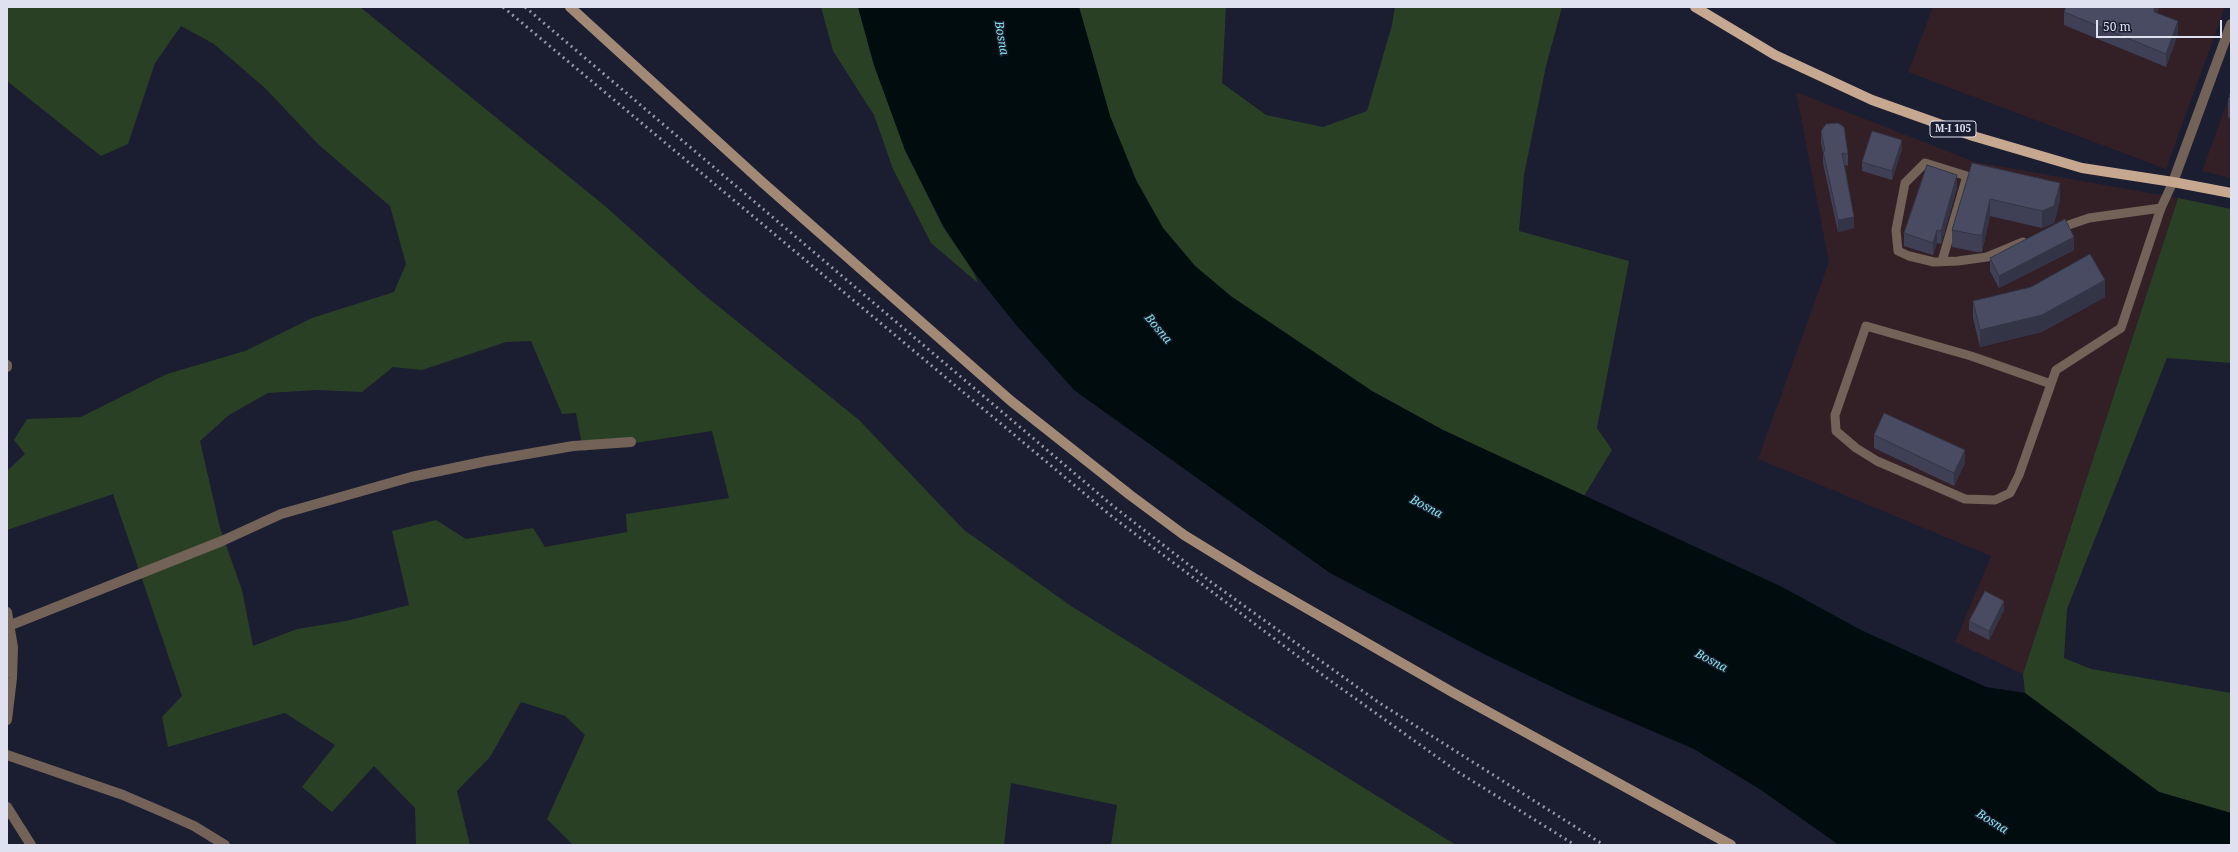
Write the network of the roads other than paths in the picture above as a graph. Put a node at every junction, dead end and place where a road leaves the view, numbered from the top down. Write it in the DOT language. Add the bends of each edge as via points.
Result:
graph roads {
  1 [pos="570,7"];
  2 [pos="1695,7"];
  3 [pos="2231,24"];
  4 [pos="2173,182"];
  5 [pos="2231,193"];
  6 [pos="2161,208"];
  7 [pos="2050,231"];
  8 [pos="2031,239"];
  9 [pos="1942,261"];
  10 [pos="2051,384"];
  11 [pos="631,442"];
  12 [pos="7,612"];
  13 [pos="11,625"];
  14 [pos="7,720"];
  15 [pos="7,755"];
  16 [pos="7,807"];
  17 [pos="32,845"];
  18 [pos="225,845"];
  19 [pos="1731,845"];
  1 -- 19 [label="main road" via="762,182 1011,401 1178,530 1254,578 1452,692"];
  2 -- 4 [label="main road, M-I 105" via="1775,55 1880,102 1973,136 2082,168"];
  3 -- 4 [label="street"];
  4 -- 5 [label="main road, M-I 105"];
  4 -- 6 [label="lane"];
  6 -- 7 [label="lane" via="2089,218"];
  6 -- 10 [label="lane" via="2121,328 2056,370"];
  8 -- 9 [label="lane" via="1987,257"];
  9 -- 9 [label="lane" via="1915,257 1898,251 1896,230 1905,183 1925,163 1967,176"];
  10 -- 10 [label="lane" via="1971,356 1866,326 1835,415 1836,431 1856,448 1884,464 1964,498 1995,500 2010,493 2019,475"];
  11 -- 13 [label="street" via="573,446 487,461 412,478 281,514"];
  12 -- 13 [label="street"];
  13 -- 14 [label="street" via="12,678"];
  15 -- 18 [label="street" via="165,812"];
  16 -- 17 [label="street"];
}
